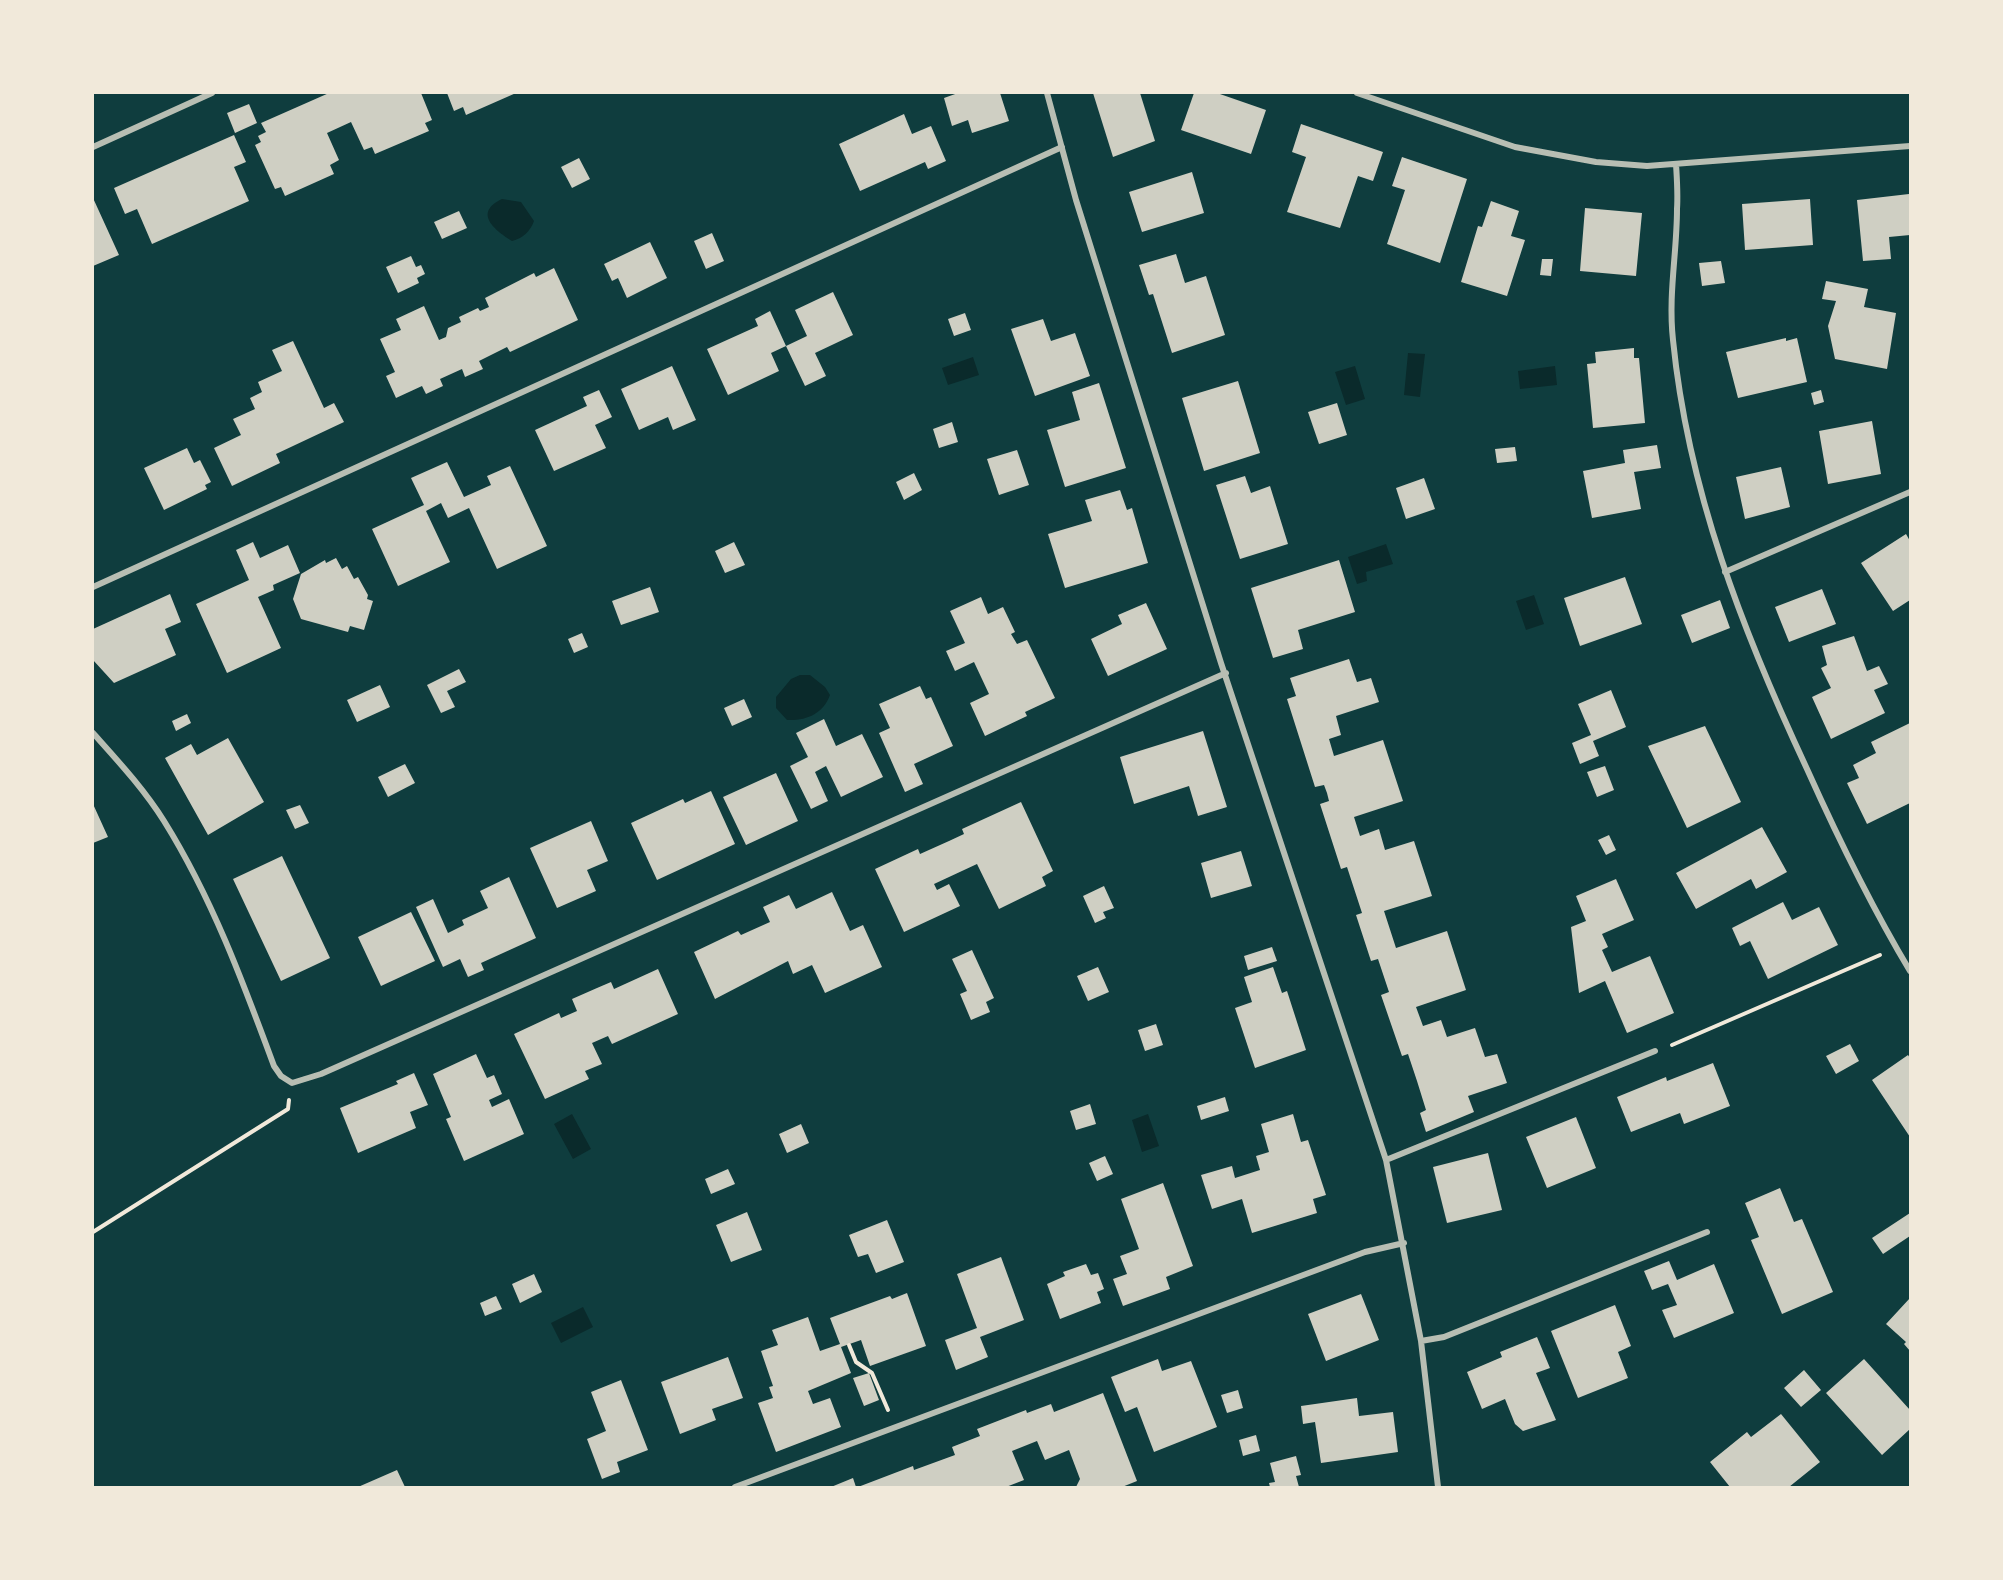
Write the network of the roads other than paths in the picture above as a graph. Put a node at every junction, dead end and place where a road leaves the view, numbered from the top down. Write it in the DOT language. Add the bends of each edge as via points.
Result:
graph roads {
  1 [pos="213,93"];
  2 [pos="1047,93"];
  3 [pos="1357,93"];
  4 [pos="1910,146"];
  5 [pos="93,147"];
  6 [pos="1062,147"];
  7 [pos="1676,164"];
  8 [pos="1910,492"];
  9 [pos="1725,572"];
  10 [pos="93,587"];
  11 [pos="1226,673"];
  12 [pos="93,733"];
  13 [pos="1910,970"];
  14 [pos="1655,1051"];
  15 [pos="1386,1160"];
  16 [pos="1707,1232"];
  17 [pos="1404,1243"];
  18 [pos="1421,1341"];
  19 [pos="735,1487"];
  20 [pos="1438,1487"];
  1 -- 5 [label="street"];
  2 -- 6 [label="street"];
  3 -- 7 [label="street" via="1551,156 1647,166"];
  4 -- 7 [label="street"];
  6 -- 10 [label="street"];
  6 -- 11 [label="street"];
  7 -- 9 [label="street" via="1670,309 1673,342 1689,452"];
  8 -- 9 [label="street"];
  9 -- 13 [label="street" via="1784,721 1849,860"];
  11 -- 12 [label="street" via="321,1074 292,1083 274,1066 225,937 164,821"];
  11 -- 15 [label="street"];
  14 -- 15 [label="street"];
  15 -- 17 [label="street"];
  16 -- 18 [label="street" via="1444,1337"];
  17 -- 18 [label="street"];
  17 -- 19 [label="street" via="1365,1252"];
  18 -- 20 [label="street"];
}
